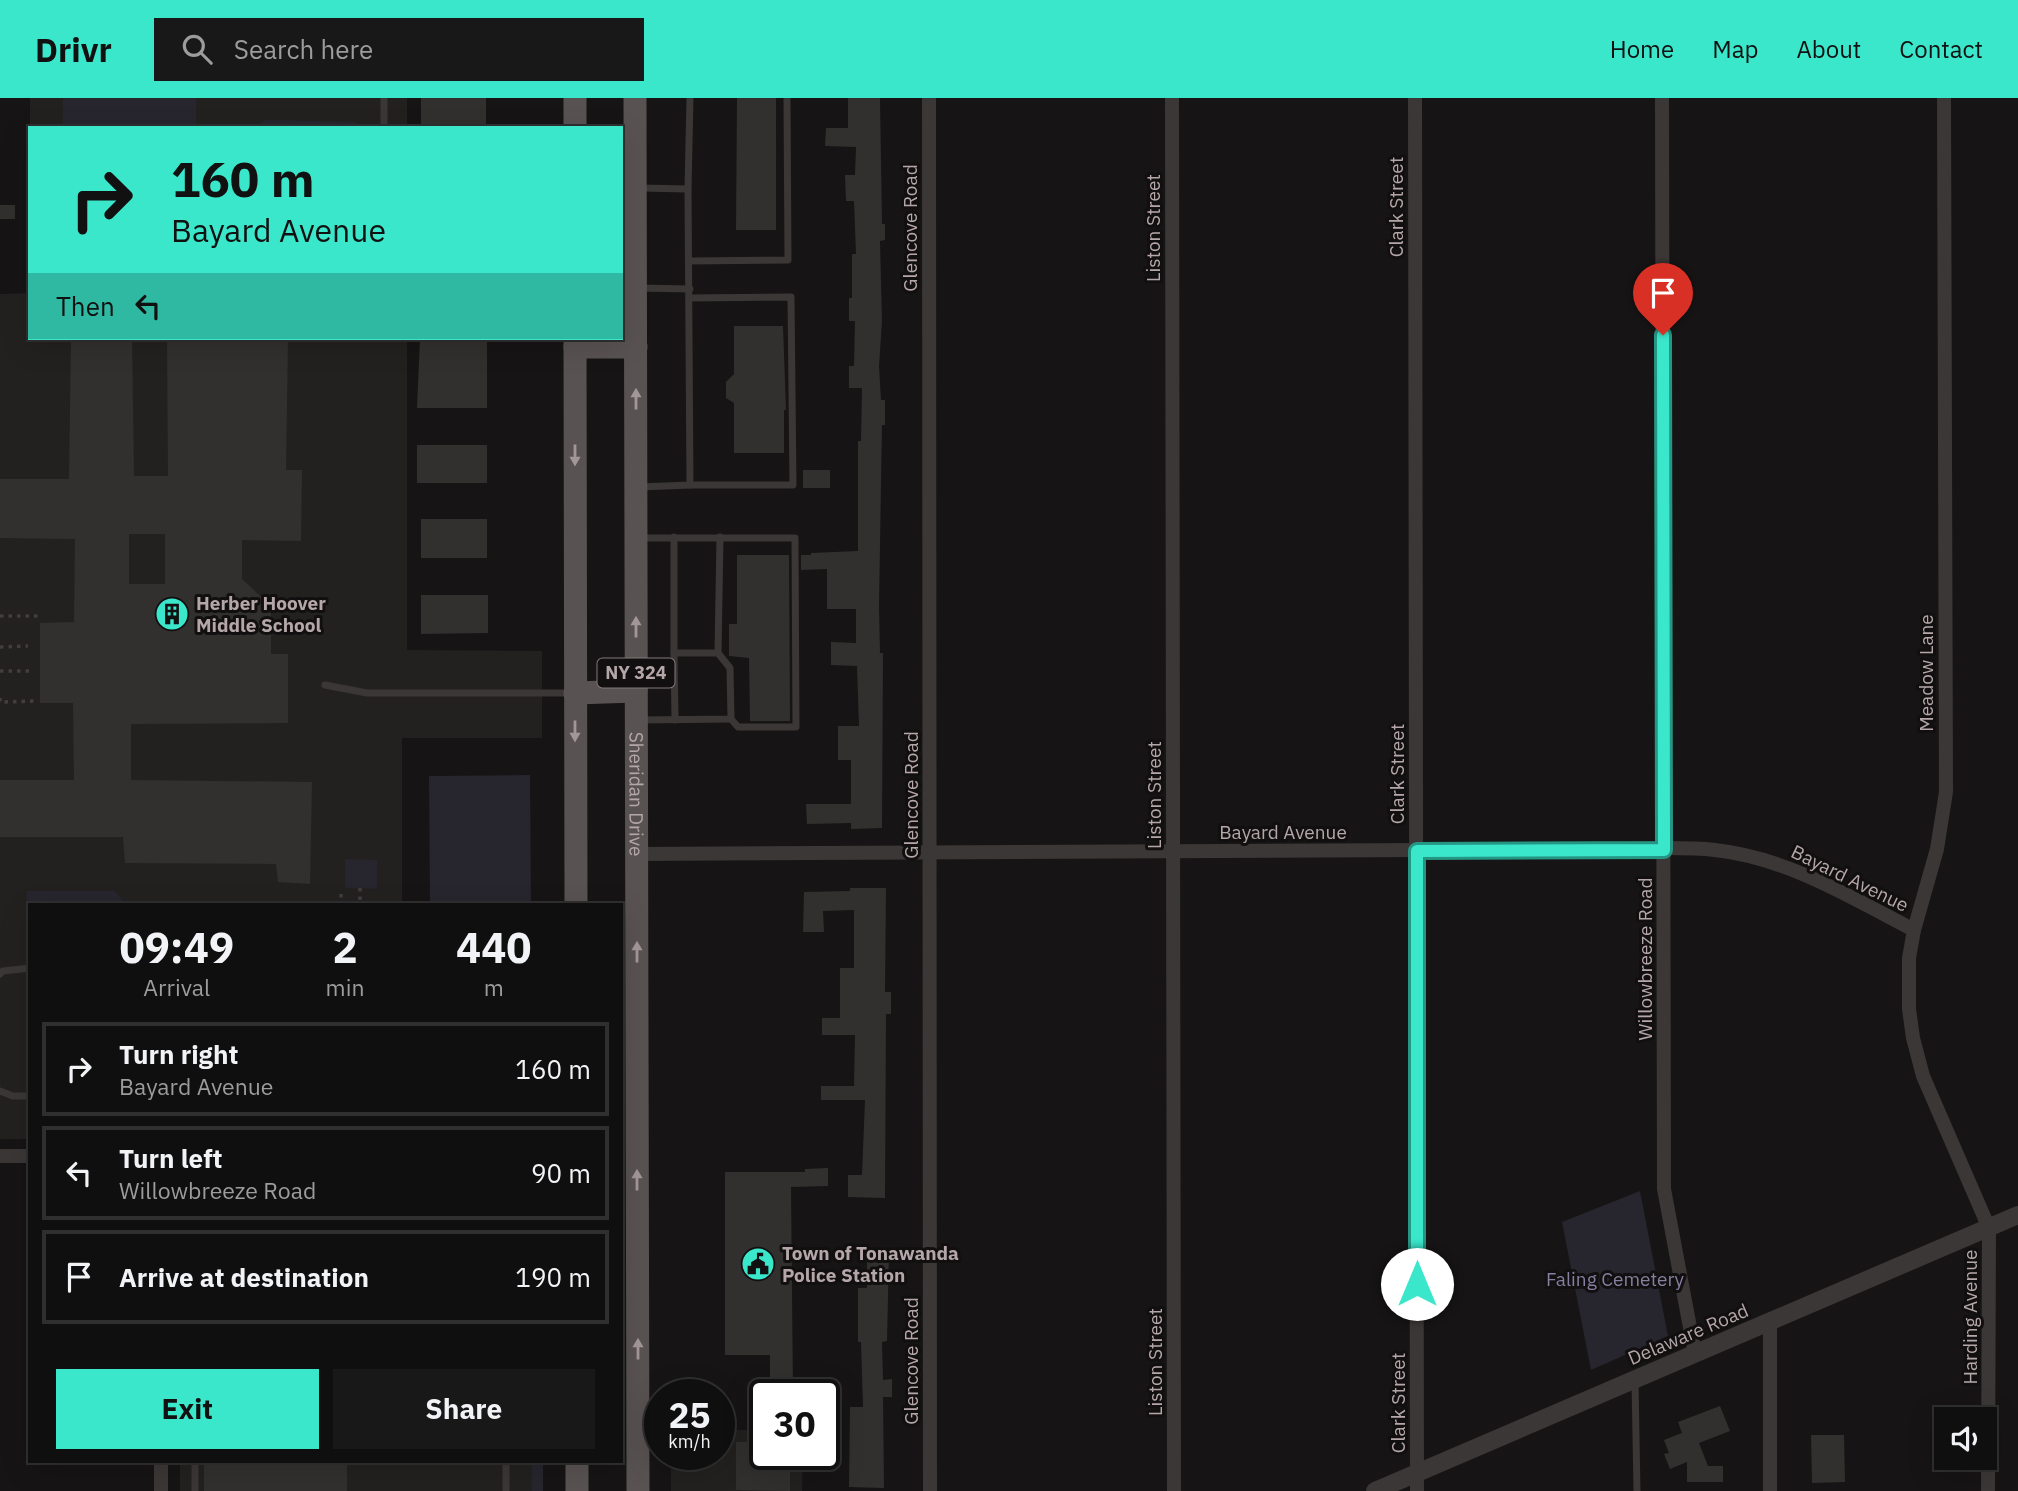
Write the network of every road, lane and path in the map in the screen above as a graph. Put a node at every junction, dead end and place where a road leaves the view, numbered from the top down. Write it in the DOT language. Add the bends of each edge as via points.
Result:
graph roads {
  1 [pos="384,98"];
  2 [pos="575,98"];
  3 [pos="635,98"];
  4 [pos="690,98"];
  5 [pos="788,98"];
  6 [pos="929,98"];
  7 [pos="1172,98"];
  8 [pos="1415,98"];
  9 [pos="1662,98"];
  10 [pos="1944,98"];
  11 [pos="384,126"];
  12 [pos="575,126"];
  13 [pos="636,188"];
  14 [pos="688,189"];
  15 [pos="689,261"];
  16 [pos="636,288"];
  17 [pos="690,293"];
  18 [pos="575,342"];
  19 [pos="636,346"];
  20 [pos="690,485"];
  21 [pos="636,488"];
  22 [pos="674,537"];
  23 [pos="720,537"];
  24 [pos="636,538"];
  25 [pos="0,616"];
  26 [pos="42,616"];
  27 [pos="28,646"];
  28 [pos="0,647"];
  29 [pos="674,653"];
  30 [pos="718,653"];
  31 [pos="0,671"];
  32 [pos="30,671"];
  33 [pos="325,685"];
  34 [pos="636,691"];
  35 [pos="575,693"];
  36 [pos="0,698"];
  37 [pos="37,701"];
  38 [pos="731,719"];
  39 [pos="636,720"];
  40 [pos="675,720"];
  41 [pos="1664,850"];
  42 [pos="1417,851"];
  43 [pos="930,852"];
  44 [pos="1173,852"];
  45 [pos="636,854"];
  46 [pos="360,888"];
  47 [pos="341,894"];
  48 [pos="341,903"];
  49 [pos="360,903"];
  50 [pos="576,903"];
  51 [pos="1914,930"];
  52 [pos="28,968"];
  53 [pos="0,974"];
  54 [pos="0,1091"];
  55 [pos="28,1096"];
  56 [pos="0,1156"];
  57 [pos="28,1156"];
  58 [pos="2018,1216"];
  59 [pos="1989,1228"];
  60 [pos="629,1248"];
  61 [pos="1770,1322"];
  62 [pos="1695,1354"];
  63 [pos="1635,1380"];
  64 [pos="161,1463"];
  65 [pos="194,1463"];
  66 [pos="506,1463"];
  67 [pos="577,1463"];
  68 [pos="1417,1482"];
  69 [pos="161,1491"];
  70 [pos="195,1491"];
  71 [pos="506,1491"];
  72 [pos="577,1491"];
  73 [pos="638,1491"];
  74 [pos="930,1491"];
  75 [pos="1174,1491"];
  76 [pos="1375,1491"];
  77 [pos="1637,1491"];
  78 [pos="1770,1491"];
  79 [pos="1988,1491"];
  1 -- 11 [label="lane"];
  2 -- 12 [label="main road"];
  3 -- 13 [label="main road, Sheridan Drive / NY 324"];
  4 -- 14 [label="lane"];
  5 -- 15 [label="lane" via="788,260"];
  6 -- 43 [label="street, Glencove Road"];
  7 -- 44 [label="street, Liston Street"];
  8 -- 42 [label="street, Clark Street"];
  9 -- 41 [label="street, Willowbreeze Road"];
  10 -- 51 [label="street, Meadow Lane" via="1946,792 1937,849"];
  13 -- 14 [label="lane"];
  13 -- 16 [label="main road, Sheridan Drive / NY 324"];
  14 -- 15 [label="lane"];
  15 -- 17 [label="lane"];
  16 -- 17 [label="lane"];
  16 -- 19 [label="main road, Sheridan Drive / NY 324"];
  17 -- 20 [label="lane"];
  17 -- 20 [label="lane" via="791,297 793,485"];
  18 -- 19 [label="main road"];
  18 -- 35 [label="main road, NY 324, one-way"];
  21 -- 19 [label="main road, Sheridan Drive / NY 324, one-way"];
  20 -- 21 [label="lane"];
  21 -- 24 [label="main road, Sheridan Drive / NY 324"];
  22 -- 23 [label="lane"];
  22 -- 24 [label="lane"];
  22 -- 29 [label="lane"];
  23 -- 30 [label="lane"];
  23 -- 38 [label="lane" via="795,538 796,727 738,727"];
  34 -- 24 [label="main road, Sheridan Drive / NY 324, one-way"];
  25 -- 26 [label="path"];
  27 -- 28 [label="path"];
  29 -- 30 [label="lane"];
  29 -- 40 [label="lane"];
  30 -- 38 [label="lane" via="730,668"];
  31 -- 32 [label="path"];
  33 -- 35 [label="lane" via="368,693"];
  34 -- 35 [label="main road"];
  34 -- 39 [label="main road, Sheridan Drive / NY 324"];
  35 -- 50 [label="main road, NY 324, one-way"];
  36 -- 37 [label="path" via="0,702"];
  38 -- 40 [label="lane"];
  39 -- 40 [label="lane"];
  39 -- 45 [label="main road, Sheridan Drive / NY 324"];
  41 -- 42 [label="street, Bayard Avenue"];
  41 -- 51 [label="street, Bayard Avenue" via="1714,850 1786,866"];
  41 -- 62 [label="street, Willowbreeze Road" via="1664,1189"];
  42 -- 44 [label="street, Bayard Avenue"];
  42 -- 68 [label="street, Clark Street"];
  43 -- 44 [label="street, Bayard Avenue"];
  43 -- 45 [label="street, Bayard Avenue"];
  43 -- 74 [label="street, Glencove Road"];
  44 -- 75 [label="street, Liston Street"];
  60 -- 45 [label="main road, Sheridan Drive / NY 324, one-way"];
  46 -- 49 [label="path"];
  47 -- 48 [label="path"];
  51 -- 59 [label="street, Meadow Lane" via="1908,976 1913,1038 1930,1094"];
  52 -- 53 [label="lane"];
  54 -- 55 [label="lane"];
  56 -- 57 [label="street"];
  58 -- 59 [label="street, Delaware Road"];
  59 -- 61 [label="street, Delaware Road"];
  59 -- 79 [label="street, Harding Avenue"];
  73 -- 60 [label="main road, Sheridan Drive / NY 324, one-way"];
  61 -- 62 [label="street, Delaware Road"];
  61 -- 78 [label="street"];
  62 -- 63 [label="street, Delaware Road"];
  63 -- 68 [label="street, Delaware Road"];
  63 -- 77 [label="lane"];
  64 -- 69 [label="street"];
  65 -- 70 [label="lane"];
  66 -- 71 [label="lane"];
  67 -- 72 [label="main road"];
  68 -- 76 [label="street, Delaware Road"];
}
